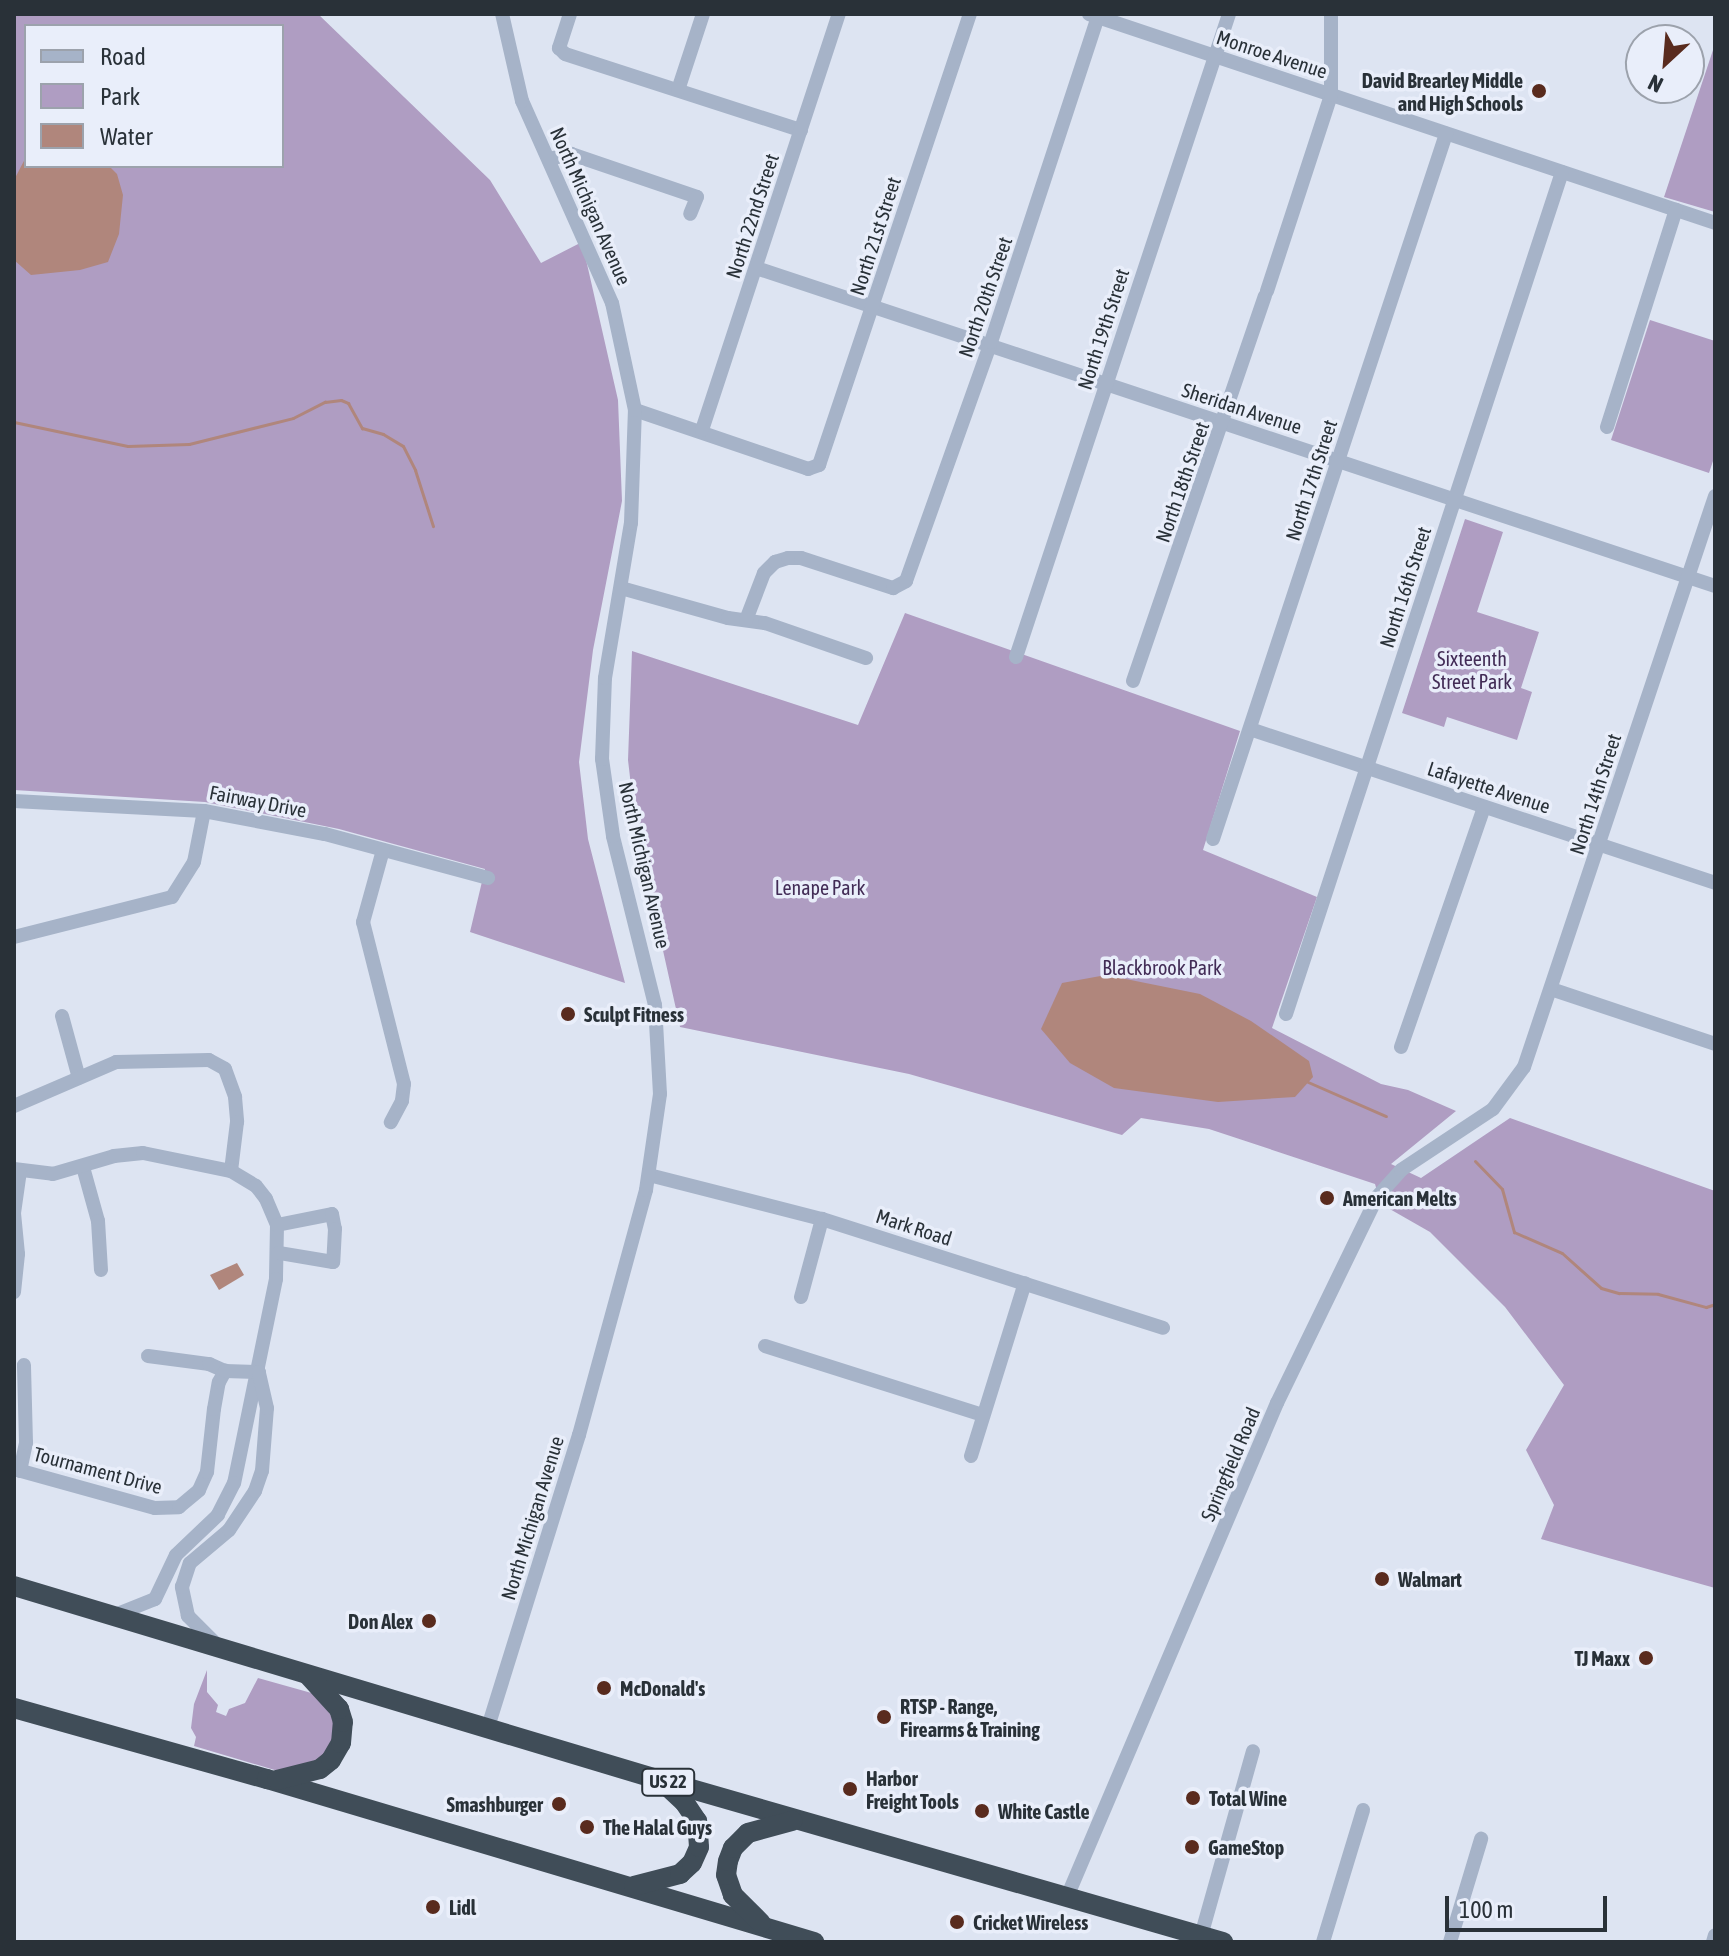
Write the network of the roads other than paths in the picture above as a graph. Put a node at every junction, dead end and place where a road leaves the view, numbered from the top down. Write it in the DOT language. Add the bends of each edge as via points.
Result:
graph roads {
  1 [pos="502,14"];
  2 [pos="570,14"];
  3 [pos="703,14"];
  4 [pos="839,14"];
  5 [pos="970,14"];
  6 [pos="1229,14"];
  7 [pos="1331,14"];
  8 [pos="1095,15"];
  9 [pos="1215,56"];
  10 [pos="678,90"];
  11 [pos="1331,95"];
  12 [pos="801,130"];
  13 [pos="1446,134"];
  14 [pos="549,159"];
  15 [pos="1562,172"];
  16 [pos="1676,210"];
  17 [pos="690,214"];
  18 [pos="1715,223"];
  19 [pos="756,268"];
  20 [pos="873,306"];
  21 [pos="990,345"];
  22 [pos="1106,384"];
  23 [pos="635,410"];
  24 [pos="1224,423"];
  25 [pos="1607,427"];
  26 [pos="702,430"];
  27 [pos="1338,461"];
  28 [pos="1715,496"];
  29 [pos="1455,500"];
  30 [pos="1688,577"];
  31 [pos="1715,586"];
  32 [pos="621,588"];
  33 [pos="746,620"];
  34 [pos="1016,657"];
  35 [pos="866,658"];
  36 [pos="1133,681"];
  37 [pos="1250,729"];
  38 [pos="1367,768"];
  39 [pos="14,801"];
  40 [pos="1484,807"];
  41 [pos="204,811"];
  42 [pos="1213,839"];
  43 [pos="1600,845"];
  44 [pos="383,850"];
  45 [pos="488,878"];
  46 [pos="1715,883"];
  47 [pos="14,937"];
  48 [pos="1551,989"];
  49 [pos="1286,1014"];
  50 [pos="62,1016"];
  51 [pos="1715,1044"];
  52 [pos="1401,1047"];
  53 [pos="79,1078"];
  54 [pos="1502,1099"];
  55 [pos="14,1106"];
  56 [pos="391,1122"];
  57 [pos="83,1167"];
  58 [pos="17,1170"];
  59 [pos="231,1171"];
  60 [pos="649,1175"];
  61 [pos="822,1219"];
  62 [pos="277,1225"];
  63 [pos="279,1253"];
  64 [pos="101,1270"];
  65 [pos="1025,1283"];
  66 [pos="14,1292"];
  67 [pos="801,1297"];
  68 [pos="1163,1328"];
  69 [pos="765,1346"];
  70 [pos="148,1356"];
  71 [pos="24,1365"];
  72 [pos="225,1371"];
  73 [pos="259,1372"];
  74 [pos="982,1415"];
  75 [pos="971,1456"];
  76 [pos="17,1470"];
  77 [pos="14,1586"];
  78 [pos="115,1615"];
  79 [pos="217,1645"];
  80 [pos="303,1671"];
  81 [pos="14,1708"];
  82 [pos="488,1727"];
  83 [pos="1253,1751"];
  84 [pos="660,1780"];
  85 [pos="273,1781"];
  86 [pos="1363,1810"];
  87 [pos="795,1820"];
  88 [pos="1481,1839"];
  89 [pos="626,1887"];
  90 [pos="1067,1897"];
  91 [pos="768,1929"];
  92 [pos="1715,1935"];
  93 [pos="1201,1936"];
  94 [pos="814,1942"];
  95 [pos="1223,1942"];
  96 [pos="1323,1942"];
  97 [pos="1450,1942"];
  98 [pos="1713,1942"];
  1 -- 14 [label="street, North Michigan Avenue" via="522,101"];
  2 -- 10 [label="street" via="559,48"];
  3 -- 10 [label="street"];
  4 -- 12 [label="street, North 22nd Street"];
  5 -- 20 [label="street, North 21st Street"];
  6 -- 9 [label="street, North 19th Street"];
  7 -- 11 [label="street, North 18th Street"];
  8 -- 9 [label="street, Monroe Avenue"];
  8 -- 21 [label="street, North 20th Street"];
  9 -- 11 [label="street, Monroe Avenue"];
  9 -- 22 [label="street, North 19th Street"];
  10 -- 12 [label="street"];
  11 -- 13 [label="street, Monroe Avenue"];
  11 -- 24 [label="street, North 18th Street"];
  12 -- 19 [label="street, North 22nd Street"];
  13 -- 15 [label="street, Monroe Avenue"];
  13 -- 27 [label="street, North 17th Street"];
  14 -- 17 [label="street" via="571,154 697,197"];
  14 -- 23 [label="street, North Michigan Avenue" via="612,303"];
  15 -- 16 [label="street, Monroe Avenue"];
  15 -- 29 [label="street, North 16th Street"];
  16 -- 18 [label="street, Monroe Avenue"];
  16 -- 25 [label="street"];
  19 -- 20 [label="street, Sheridan Avenue"];
  19 -- 26 [label="street, North 22nd Street"];
  20 -- 21 [label="street, Sheridan Avenue"];
  20 -- 26 [label="street, North 21st Street" via="819,465 808,469"];
  21 -- 22 [label="street, Sheridan Avenue"];
  21 -- 33 [label="street, North 20th Street" via="906,581 893,588 788,558 764,573"];
  22 -- 24 [label="street, Sheridan Avenue"];
  22 -- 34 [label="street, North 19th Street"];
  23 -- 26 [label="street"];
  23 -- 32 [label="street, North Michigan Avenue" via="634,493"];
  24 -- 27 [label="street, Sheridan Avenue"];
  24 -- 36 [label="street, North 18th Street"];
  27 -- 29 [label="street, Sheridan Avenue"];
  27 -- 37 [label="street, North 17th Street"];
  28 -- 30 [label="street, North 14th Street"];
  29 -- 30 [label="street, Sheridan Avenue"];
  29 -- 38 [label="street, North 16th Street"];
  30 -- 31 [label="street, Sheridan Avenue"];
  30 -- 43 [label="street, North 14th Street"];
  32 -- 33 [label="street"];
  32 -- 60 [label="street, North Michigan Avenue" via="605,678 602,759 613,836 655,1005 660,1094"];
  33 -- 35 [label="street"];
  37 -- 38 [label="street, Lafayette Avenue"];
  37 -- 42 [label="street, North 17th Street"];
  38 -- 40 [label="street, Lafayette Avenue"];
  38 -- 49 [label="street, North 16th Street"];
  39 -- 41 [label="street, Fairway Drive"];
  40 -- 43 [label="street, Lafayette Avenue"];
  40 -- 52 [label="street"];
  41 -- 44 [label="street, Fairway Drive"];
  41 -- 47 [label="street" via="194,862 172,897"];
  43 -- 46 [label="street, Lafayette Avenue"];
  43 -- 48 [label="street, North 14th Street"];
  44 -- 45 [label="street, Fairway Drive"];
  44 -- 56 [label="street" via="363,922 404,1084"];
  48 -- 51 [label="street"];
  48 -- 54 [label="street, North 14th Street" via="1529,1056"];
  50 -- 53 [label="street"];
  53 -- 55 [label="street"];
  53 -- 59 [label="street" via="133,1060 200,1058 218,1063 235,1097"];
  54 -- 90 [label="street, Springfield Road" via="1401,1170 1370,1209 1277,1403"];
  57 -- 58 [label="street" via="53,1174"];
  57 -- 59 [label="street" via="143,1153"];
  57 -- 64 [label="street" via="98,1221"];
  58 -- 66 [label="street"];
  59 -- 62 [label="street" via="256,1186"];
  60 -- 61 [label="street, Mark Road"];
  60 -- 82 [label="street, North Michigan Avenue" via="579,1435"];
  61 -- 65 [label="street, Mark Road"];
  61 -- 67 [label="street"];
  62 -- 63 [label="street"];
  62 -- 63 [label="street" via="332,1214 335,1229 333,1262"];
  63 -- 73 [label="street"];
  65 -- 68 [label="street, Mark Road"];
  65 -- 74 [label="street"];
  69 -- 74 [label="street"];
  70 -- 72 [label="street"];
  71 -- 76 [label="street" via="26,1443"];
  72 -- 73 [label="street"];
  72 -- 76 [label="street, Tournament Drive" via="214,1409 207,1472 199,1490 179,1507 155,1508"];
  73 -- 78 [label="street" via="234,1483 218,1515 180,1550 155,1599"];
  73 -- 79 [label="street" via="267,1408 262,1471 255,1491 229,1530 190,1563 182,1587 188,1616"];
  74 -- 75 [label="street"];
  77 -- 78 [label="highway, US 22"];
  78 -- 79 [label="highway, US 22"];
  79 -- 80 [label="highway, US 22"];
  80 -- 82 [label="highway, US 22"];
  80 -- 85 [label="highway" via="339,1709 341,1743 320,1769"];
  81 -- 85 [label="highway"];
  82 -- 84 [label="highway, US 22"];
  83 -- 93 [label="street"];
  84 -- 87 [label="highway, US 22"];
  84 -- 89 [label="highway" via="694,1815 699,1847 692,1863 674,1878"];
  85 -- 89 [label="highway"];
  86 -- 96 [label="street"];
  87 -- 90 [label="highway, US 22"];
  87 -- 91 [label="highway" via="748,1833 728,1861 726,1875 733,1895"];
  88 -- 97 [label="street"];
  89 -- 91 [label="highway"];
  90 -- 93 [label="highway, US 22"];
  91 -- 94 [label="highway"];
  92 -- 98 [label="street"];
  93 -- 95 [label="highway, US 22"];
}
